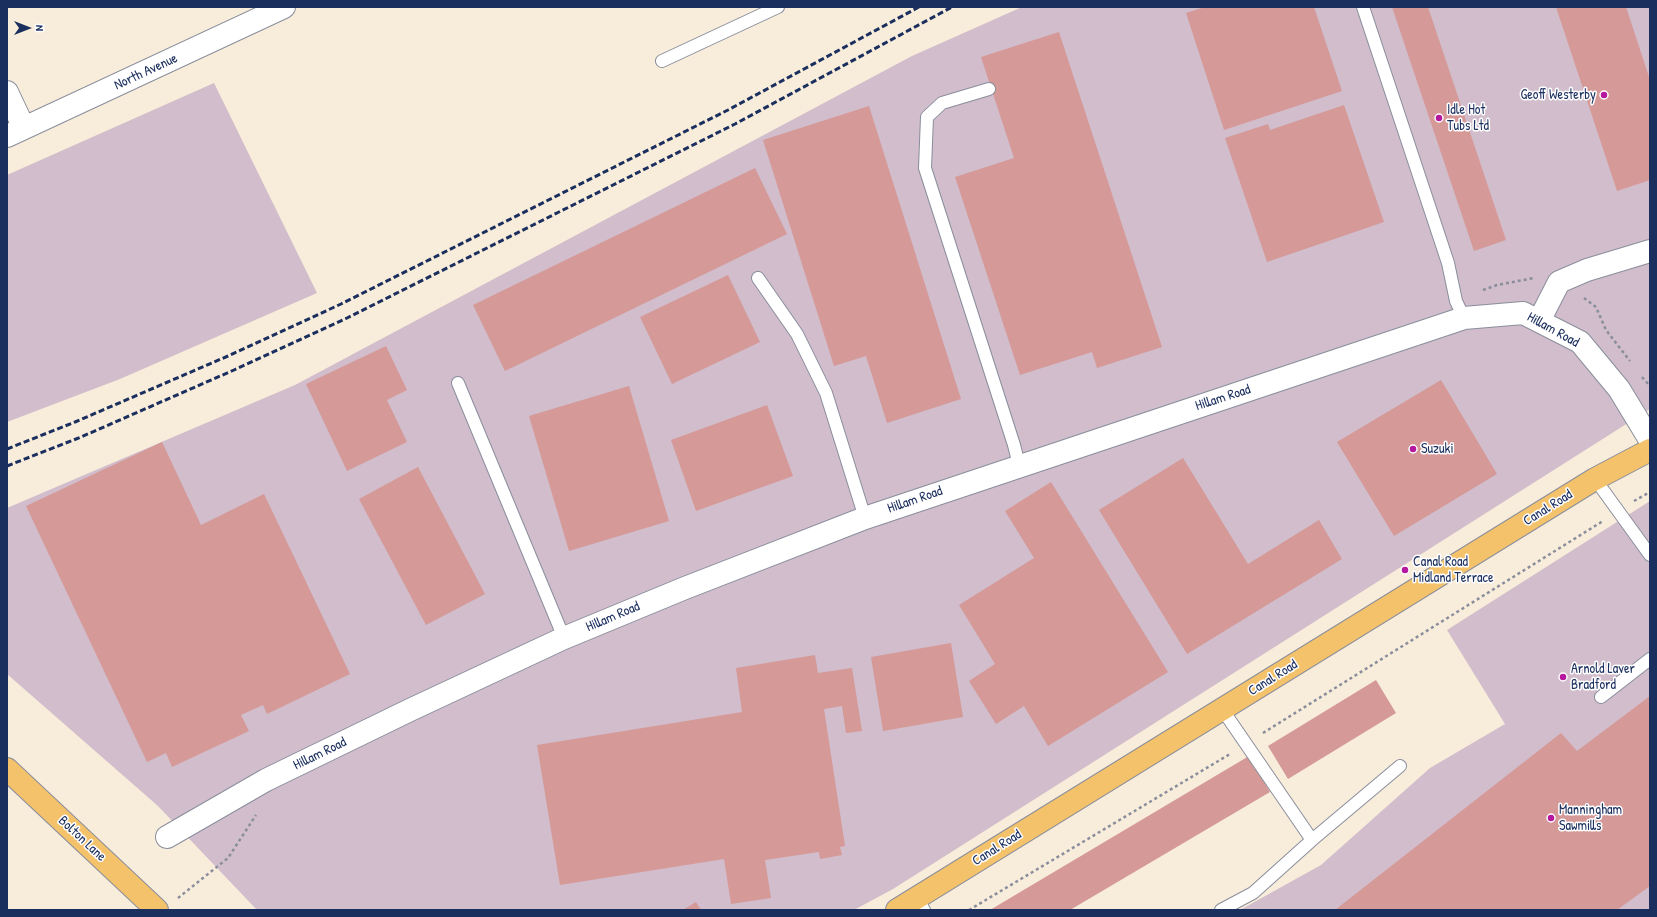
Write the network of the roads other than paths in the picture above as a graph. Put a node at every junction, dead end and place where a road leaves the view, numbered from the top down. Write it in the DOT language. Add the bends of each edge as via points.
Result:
graph roads {
  1 [pos="284,7"];
  2 [pos="778,7"];
  3 [pos="1363,7"];
  4 [pos="662,61"];
  5 [pos="989,89"];
  6 [pos="7,92"];
  7 [pos="16,132"];
  8 [pos="1650,251"];
  9 [pos="758,278"];
  10 [pos="1464,318"];
  11 [pos="1539,321"];
  12 [pos="458,383"];
  13 [pos="1650,440"];
  14 [pos="1650,450"];
  15 [pos="1019,465"];
  16 [pos="1595,479"];
  17 [pos="865,518"];
  18 [pos="1650,556"];
  19 [pos="564,638"];
  20 [pos="1650,659"];
  21 [pos="1601,697"];
  22 [pos="1222,709"];
  23 [pos="1400,766"];
  24 [pos="7,769"];
  25 [pos="167,837"];
  26 [pos="1312,840"];
  27 [pos="921,904"];
  28 [pos="157,910"];
  29 [pos="897,910"];
  30 [pos="1221,910"];
  1 -- 7 [label="street, North Avenue"];
  2 -- 4 [label="lane"];
  3 -- 10 [label="lane" via="1448,263 1456,301"];
  5 -- 15 [label="lane" via="942,103 927,117 925,168"];
  6 -- 7 [label="street"];
  8 -- 11 [label="street" via="1587,270 1559,282"];
  9 -- 17 [label="lane" via="797,334 826,393"];
  10 -- 11 [label="street, Hillam Road" via="1523,313"];
  10 -- 15 [label="street, Hillam Road"];
  11 -- 13 [label="street, Hillam Road" via="1580,342 1619,389"];
  12 -- 19 [label="lane"];
  14 -- 16 [label="main road, Canal Road"];
  15 -- 17 [label="street, Hillam Road"];
  16 -- 18 [label="lane"];
  16 -- 22 [label="main road, Canal Road"];
  17 -- 19 [label="street, Hillam Road"];
  19 -- 25 [label="street, Hillam Road" via="266,780"];
  20 -- 21 [label="lane"];
  22 -- 26 [label="lane"];
  22 -- 27 [label="main road, Canal Road"];
  23 -- 26 [label="lane"];
  24 -- 28 [label="main road, Bolton Lane"];
  26 -- 30 [label="lane" via="1253,893"];
  27 -- 29 [label="main road, Canal Road"];
}
